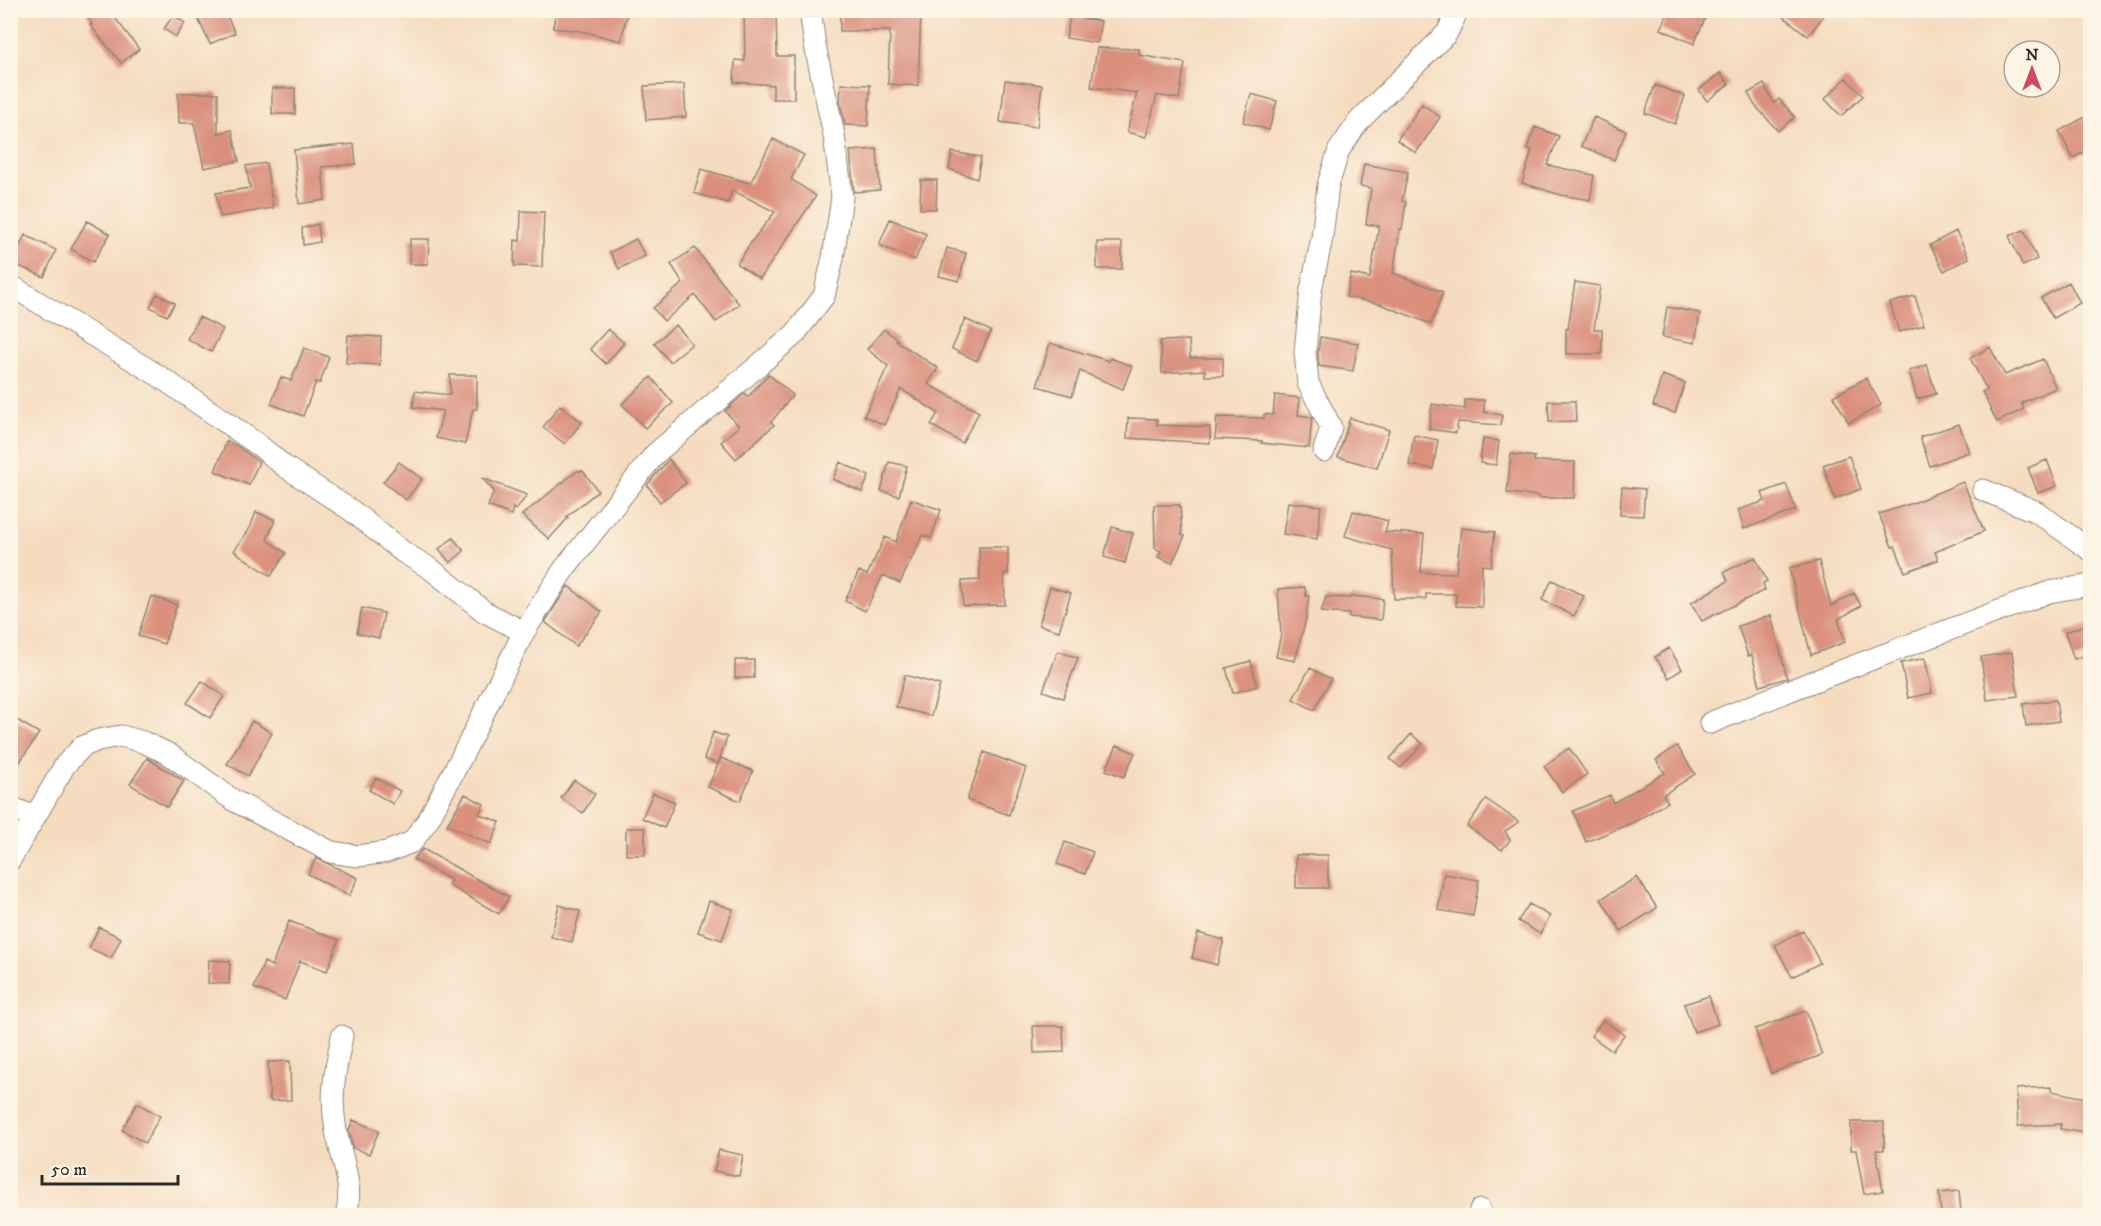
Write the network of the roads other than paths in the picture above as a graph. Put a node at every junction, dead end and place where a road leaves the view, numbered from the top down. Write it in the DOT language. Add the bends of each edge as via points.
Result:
graph roads {
  1 [pos="810,10"];
  2 [pos="1458,10"];
  3 [pos="10,285"];
  4 [pos="1324,451"];
  5 [pos="1983,490"];
  6 [pos="2091,550"];
  7 [pos="2091,585"];
  8 [pos="524,632"];
  9 [pos="1710,723"];
  10 [pos="10,807"];
  11 [pos="35,817"];
  12 [pos="10,860"];
  13 [pos="342,1036"];
  14 [pos="346,1215"];
  1 -- 8 [label="street" via="842,196 824,296 795,334 655,454 564,569"];
  2 -- 4 [label="street" via="1446,33 1359,121 1339,150 1328,185 1305,352 1308,382 1331,427"];
  3 -- 8 [label="street" via="159,376 352,510 485,612"];
  5 -- 6 [label="street" via="2037,512"];
  7 -- 9 [label="street" via="2049,592"];
  8 -- 11 [label="street" via="428,820 412,842 387,852 358,856 331,852 233,800 168,754 121,736 82,747 65,765"];
  10 -- 11 [label="street"];
  11 -- 12 [label="street"];
  13 -- 14 [label="street" via="332,1091 335,1126 348,1177 350,1203"];
}
